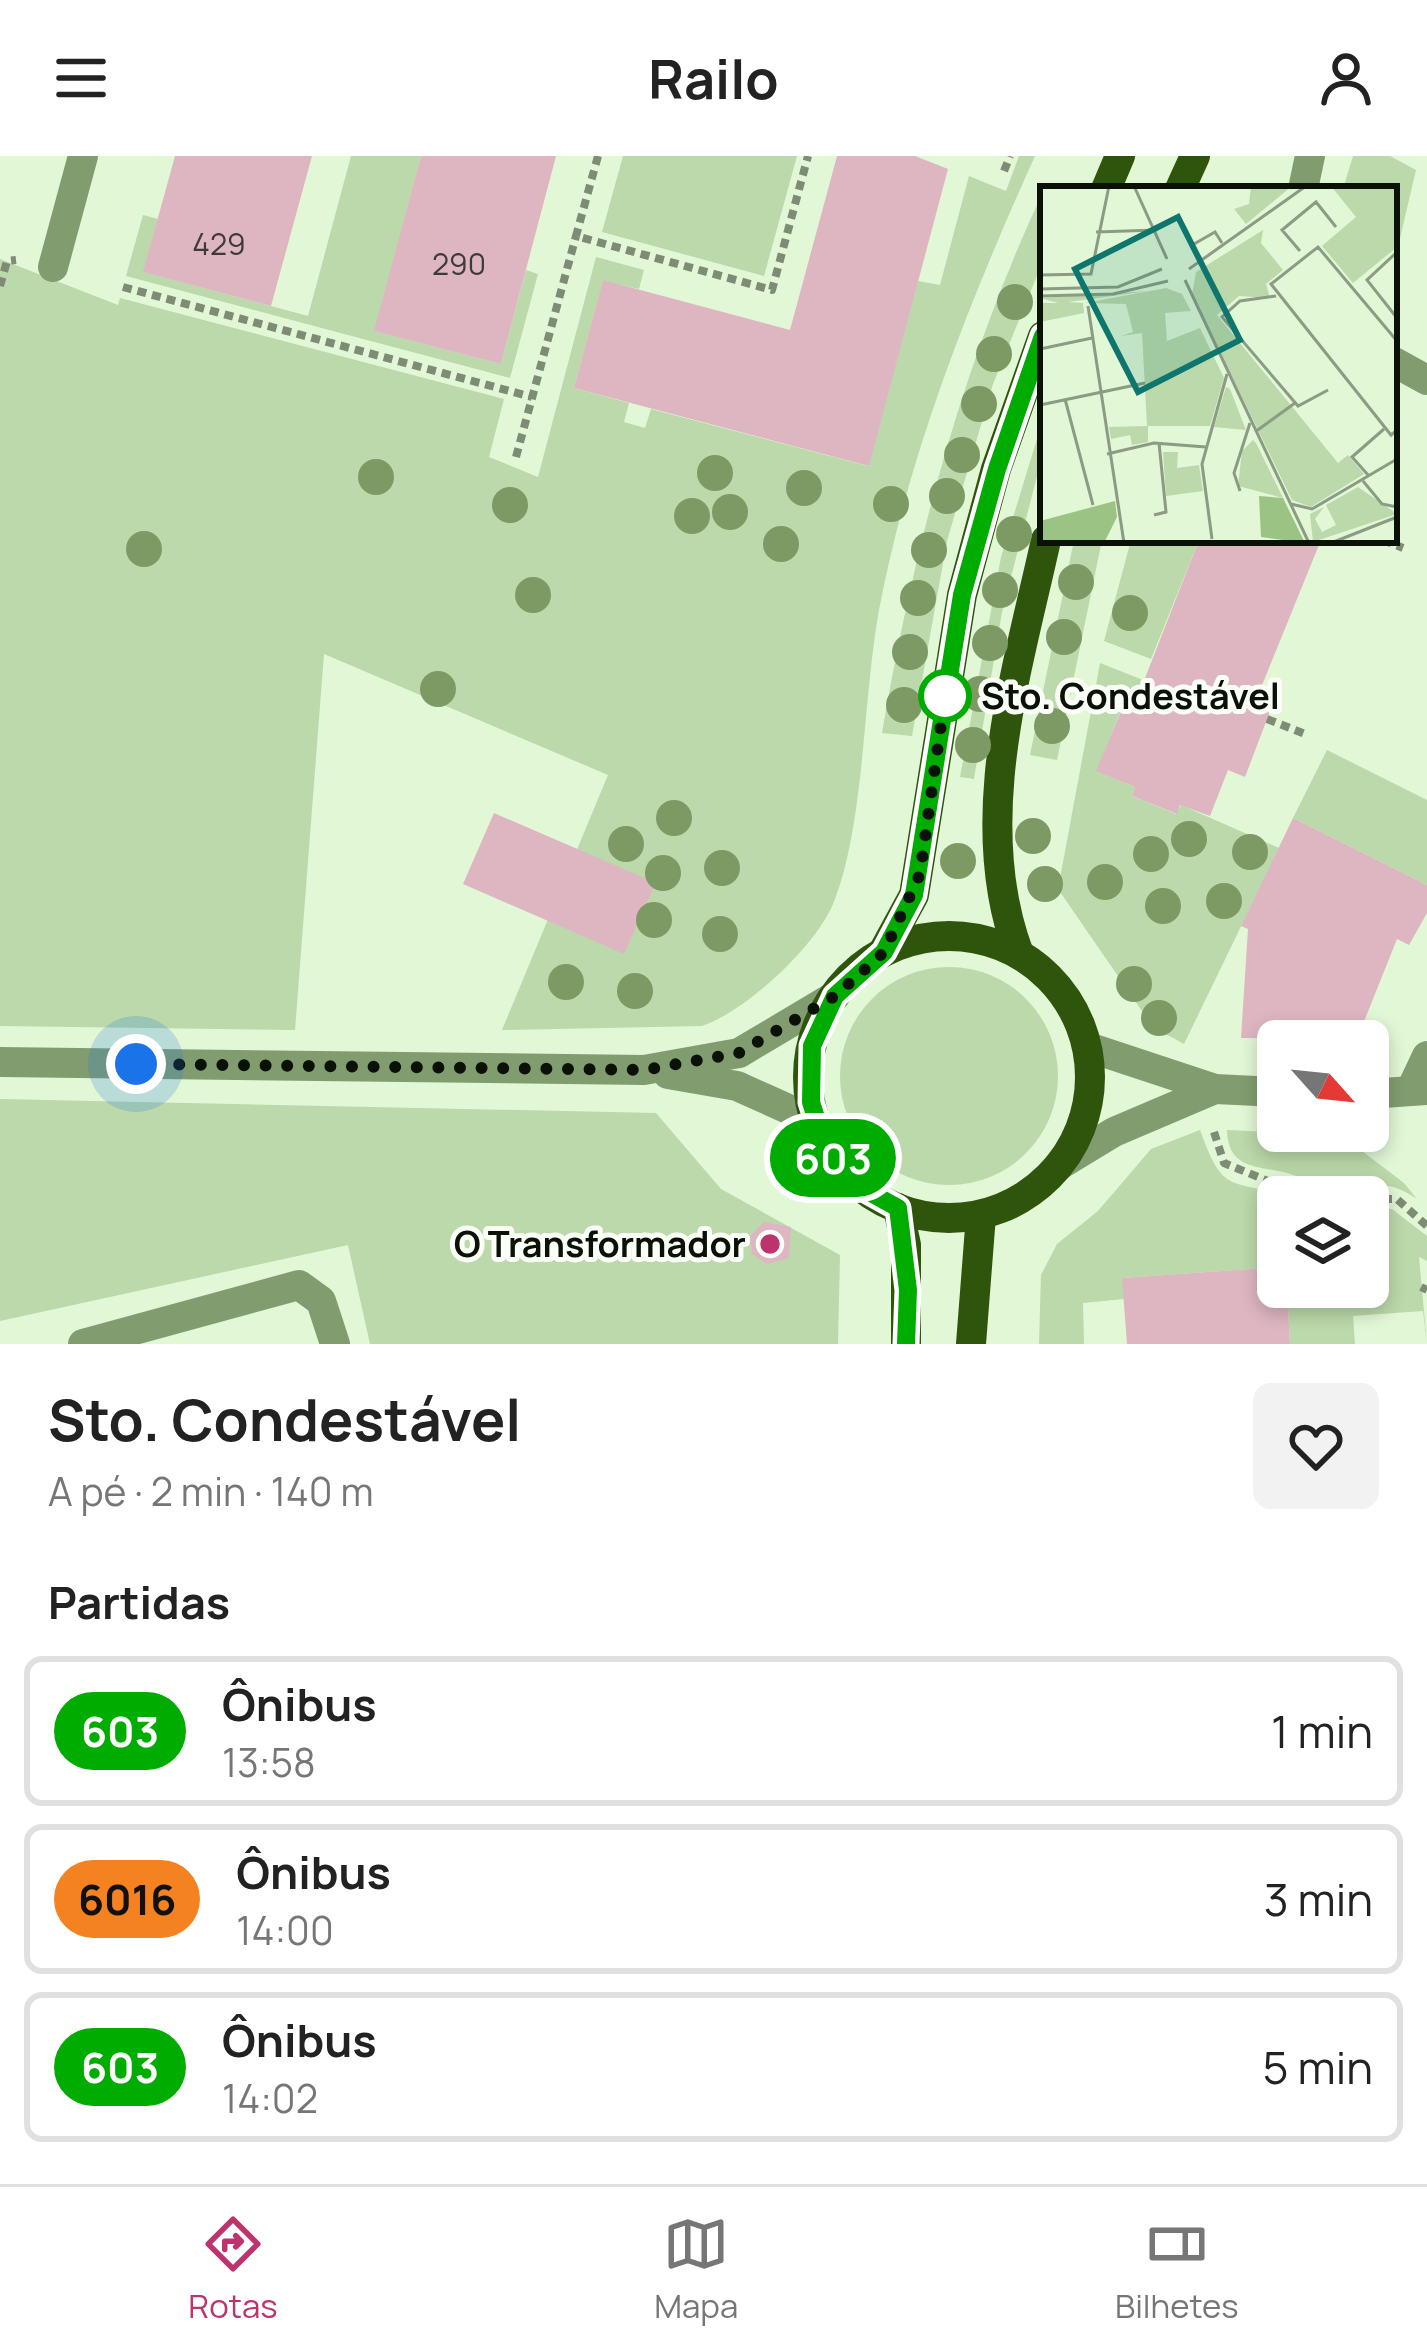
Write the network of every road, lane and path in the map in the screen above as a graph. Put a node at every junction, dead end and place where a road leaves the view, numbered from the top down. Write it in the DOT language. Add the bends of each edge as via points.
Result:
graph roads {
  1 [pos="83,156"];
  2 [pos="598,156"];
  3 [pos="808,156"];
  4 [pos="1010,156"];
  5 [pos="1120,156"];
  6 [pos="1195,156"];
  7 [pos="1310,156"];
  8 [pos="1004,171"];
  9 [pos="1107,186"];
  10 [pos="1181,186"];
  11 [pos="1304,186"];
  12 [pos="577,236"];
  13 [pos="53,267"];
  14 [pos="124,286"];
  15 [pos="1040,345"];
  16 [pos="1397,364"];
  17 [pos="1427,380"];
  18 [pos="532,398"];
  19 [pos="516,458"];
  20 [pos="1045,543"];
  21 [pos="1390,543"];
  22 [pos="1403,548"];
  23 [pos="1267,719"];
  24 [pos="1305,734"];
  25 [pos="884,952"];
  26 [pos="1019,954"];
  27 [pos="835,996"];
  28 [pos="1088,1047"];
  29 [pos="1427,1056"];
  30 [pos="0,1062"];
  31 [pos="644,1070"];
  32 [pos="1215,1089"];
  33 [pos="1419,1090"];
  34 [pos="1257,1091"];
  35 [pos="1389,1092"];
  36 [pos="815,1121"];
  37 [pos="1214,1130"];
  38 [pos="1058,1166"];
  39 [pos="1257,1177"];
  40 [pos="1389,1199"];
  41 [pos="898,1208"];
  42 [pos="981,1215"];
  43 [pos="1427,1226"];
  44 [pos="82,1344"];
  45 [pos="334,1344"];
  46 [pos="907,1344"];
  47 [pos="971,1344"];
  1 -- 13 [label="street"];
  2 -- 12 [label="path"];
  3 -- 12 [label="path" via="772,290"];
  4 -- 8 [label="path"];
  5 -- 9 [label="main road"];
  6 -- 10 [label="main road"];
  7 -- 11 [label="street"];
  12 -- 18 [label="path"];
  14 -- 18 [label="path"];
  15 -- 25 [label="main road" via="962,595 914,895"];
  16 -- 17 [label="street"];
  18 -- 19 [label="path"];
  20 -- 26 [label="main road" via="999,797 998,883"];
  21 -- 22 [label="path"];
  23 -- 24 [label="path"];
  25 -- 26 [label="main road" via="952,936"];
  25 -- 27 [label="main road"];
  26 -- 28 [label="main road" via="1063,993"];
  27 -- 31 [label="street" via="739,1053"];
  27 -- 36 [label="main road" via="812,1046"];
  28 -- 32 [label="street"];
  28 -- 38 [label="main road" via="1087,1110"];
  29 -- 33 [label="street"];
  30 -- 31 [label="street"];
  31 -- 36 [label="street" via="737,1086"];
  32 -- 34 [label="street"];
  32 -- 38 [label="street"];
  33 -- 35 [label="street"];
  36 -- 41 [label="main road" via="847,1174"];
  37 -- 39 [label="path" via="1224,1163"];
  38 -- 42 [label="main road" via="1010,1204"];
  40 -- 43 [label="path"];
  41 -- 42 [label="main road"];
  41 -- 46 [label="main road"];
  42 -- 47 [label="main road"];
  44 -- 45 [label="street" via="299,1285 321,1300"];
}
